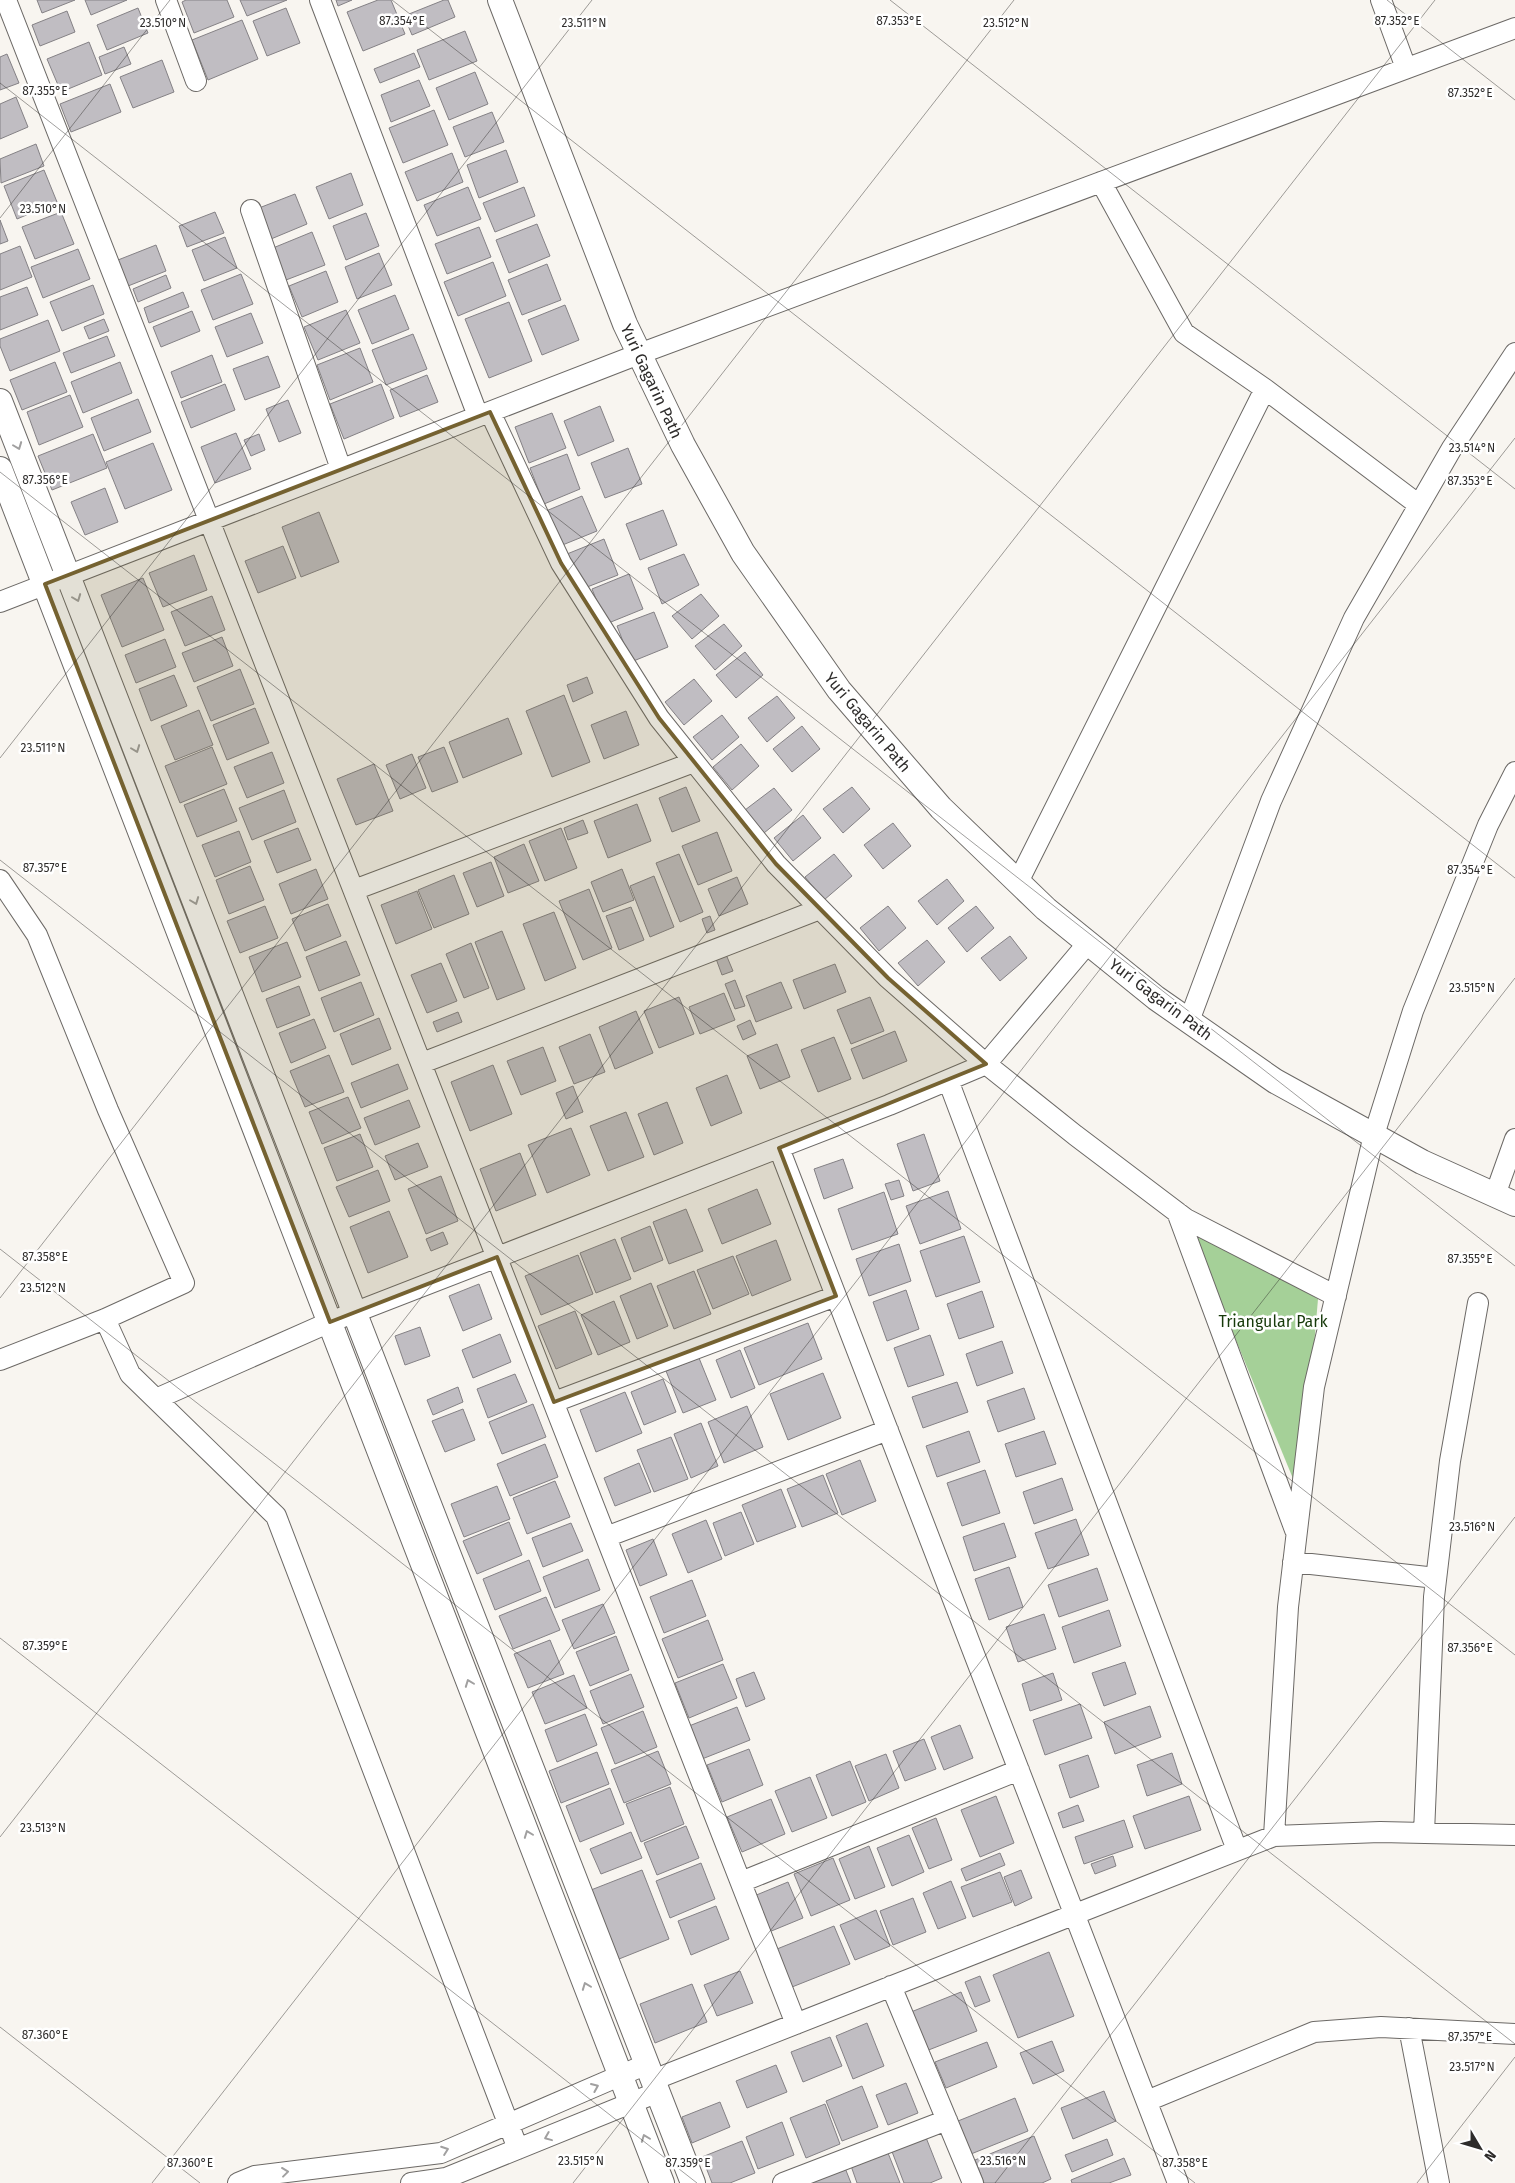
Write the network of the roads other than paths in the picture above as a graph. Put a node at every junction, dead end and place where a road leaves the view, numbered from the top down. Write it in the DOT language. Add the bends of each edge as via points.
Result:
graph roads {
  1 [pos="6,0"];
  2 [pos="166,0"];
  3 [pos="320,0"];
  4 [pos="500,0"];
  5 [pos="1381,0"];
  6 [pos="1515,28"];
  7 [pos="1406,68"];
  8 [pos="196,81"];
  9 [pos="1101,182"];
  10 [pos="251,210"];
  11 [pos="1515,353"];
  12 [pos="639,354"];
  13 [pos="1265,389"];
  14 [pos="0,401"];
  15 [pos="484,414"];
  16 [pos="0,469"];
  17 [pos="341,469"];
  18 [pos="1419,505"];
  19 [pos="209,520"];
  20 [pos="68,575"];
  21 [pos="44,584"];
  22 [pos="0,602"];
  23 [pos="694,762"];
  24 [pos="1515,772"];
  25 [pos="0,880"];
  26 [pos="1018,882"];
  27 [pos="354,890"];
  28 [pos="820,909"];
  29 [pos="1088,943"];
  30 [pos="1189,1021"];
  31 [pos="422,1063"];
  32 [pos="986,1064"];
  33 [pos="948,1080"];
  34 [pos="1374,1135"];
  35 [pos="1515,1139"];
  36 [pos="779,1148"];
  37 [pos="1505,1199"];
  38 [pos="1177,1212"];
  39 [pos="497,1257"];
  40 [pos="836,1296"];
  41 [pos="1336,1296"];
  42 [pos="1478,1303"];
  43 [pos="355,1312"];
  44 [pos="105,1319"];
  45 [pos="330,1322"];
  46 [pos="0,1360"];
  47 [pos="156,1399"];
  48 [pos="554,1402"];
  49 [pos="888,1430"];
  50 [pos="1296,1534"];
  51 [pos="606,1536"];
  52 [pos="1293,1562"];
  53 [pos="1436,1578"];
  54 [pos="1020,1770"];
  55 [pos="1424,1833"];
  56 [pos="1515,1835"];
  57 [pos="1274,1836"];
  58 [pos="1237,1850"];
  59 [pos="741,1882"];
  60 [pos="1075,1914"];
  61 [pos="891,1986"];
  62 [pos="796,2024"];
  63 [pos="1409,2028"];
  64 [pos="1515,2034"];
  65 [pos="621,2076"];
  66 [pos="653,2079"];
  67 [pos="1147,2101"];
  68 [pos="632,2104"];
  69 [pos="946,2120"];
  70 [pos="509,2124"];
  71 [pos="518,2149"];
  72 [pos="238,2183"];
  73 [pos="411,2183"];
  74 [pos="662,2183"];
  75 [pos="693,2183"];
  76 [pos="783,2183"];
  77 [pos="973,2183"];
  78 [pos="1178,2183"];
  79 [pos="1440,2183"];
  1 -- 19 [label="street"];
  2 -- 8 [label="street"];
  3 -- 15 [label="street"];
  4 -- 12 [label="street, Yuri Gagarin Path"];
  5 -- 7 [label="street"];
  6 -- 7 [label="street"];
  7 -- 9 [label="street"];
  9 -- 12 [label="street"];
  9 -- 13 [label="street" via="1184,333"];
  10 -- 17 [label="street"];
  11 -- 18 [label="street" via="1452,448"];
  12 -- 15 [label="street"];
  12 -- 26 [label="street, Yuri Gagarin Path" via="683,445 743,552 839,690 941,808"];
  13 -- 18 [label="street"];
  13 -- 26 [label="street"];
  14 -- 20 [label="street, one-way"];
  15 -- 17 [label="street"];
  15 -- 23 [label="street" via="561,563 659,718"];
  16 -- 21 [label="street"];
  17 -- 19 [label="street"];
  18 -- 30 [label="street" via="1354,618 1274,792"];
  19 -- 20 [label="street"];
  19 -- 27 [label="street"];
  20 -- 21 [label="street"];
  20 -- 43 [label="street, one-way"];
  21 -- 22 [label="street"];
  21 -- 45 [label="street"];
  23 -- 27 [label="street"];
  23 -- 28 [label="street" via="776,864"];
  24 -- 34 [label="street" via="1488,825 1413,1011"];
  25 -- 44 [label="street" via="37,935 108,1110 184,1283"];
  26 -- 29 [label="street, Yuri Gagarin Path"];
  27 -- 31 [label="street"];
  28 -- 31 [label="street"];
  28 -- 32 [label="street" via="888,978"];
  29 -- 30 [label="street, Yuri Gagarin Path"];
  29 -- 32 [label="street"];
  30 -- 34 [label="street, Yuri Gagarin Path" via="1275,1081"];
  31 -- 39 [label="street"];
  32 -- 33 [label="street"];
  32 -- 38 [label="street"];
  33 -- 36 [label="street"];
  33 -- 58 [label="street"];
  34 -- 37 [label="street, Yuri Gagarin Path" via="1422,1162"];
  34 -- 41 [label="street"];
  35 -- 37 [label="street"];
  36 -- 39 [label="street"];
  36 -- 40 [label="street"];
  38 -- 41 [label="street"];
  38 -- 50 [label="street"];
  39 -- 43 [label="street"];
  39 -- 48 [label="street"];
  40 -- 48 [label="street"];
  40 -- 49 [label="street"];
  41 -- 50 [label="street" via="1314,1387"];
  42 -- 53 [label="street" via="1450,1461"];
  43 -- 45 [label="street"];
  43 -- 66 [label="street"];
  44 -- 46 [label="street"];
  44 -- 47 [label="street" via="130,1374"];
  45 -- 47 [label="street"];
  65 -- 45 [label="street, one-way"];
  47 -- 70 [label="street" via="276,1516"];
  48 -- 51 [label="street"];
  49 -- 51 [label="street"];
  49 -- 54 [label="street"];
  50 -- 52 [label="street"];
  51 -- 59 [label="street"];
  52 -- 53 [label="street"];
  52 -- 57 [label="street"];
  53 -- 55 [label="street"];
  54 -- 59 [label="street"];
  54 -- 60 [label="street"];
  55 -- 56 [label="street"];
  55 -- 57 [label="street"];
  57 -- 58 [label="street"];
  58 -- 60 [label="street"];
  59 -- 62 [label="street"];
  60 -- 61 [label="street"];
  60 -- 67 [label="street"];
  61 -- 62 [label="street"];
  61 -- 69 [label="street"];
  62 -- 66 [label="street"];
  63 -- 64 [label="street"];
  63 -- 67 [label="street" via="1314,2032"];
  63 -- 79 [label="street"];
  65 -- 66 [label="street"];
  65 -- 68 [label="street"];
  70 -- 65 [label="street, one-way"];
  66 -- 68 [label="street"];
  66 -- 75 [label="street"];
  67 -- 78 [label="street"];
  68 -- 71 [label="street, one-way"];
  74 -- 68 [label="street, one-way"];
  69 -- 76 [label="street"];
  69 -- 77 [label="street"];
  70 -- 71 [label="street"];
  72 -- 70 [label="street, one-way" via="255,2176 441,2153"];
  71 -- 73 [label="street" via="446,2178"];
}
